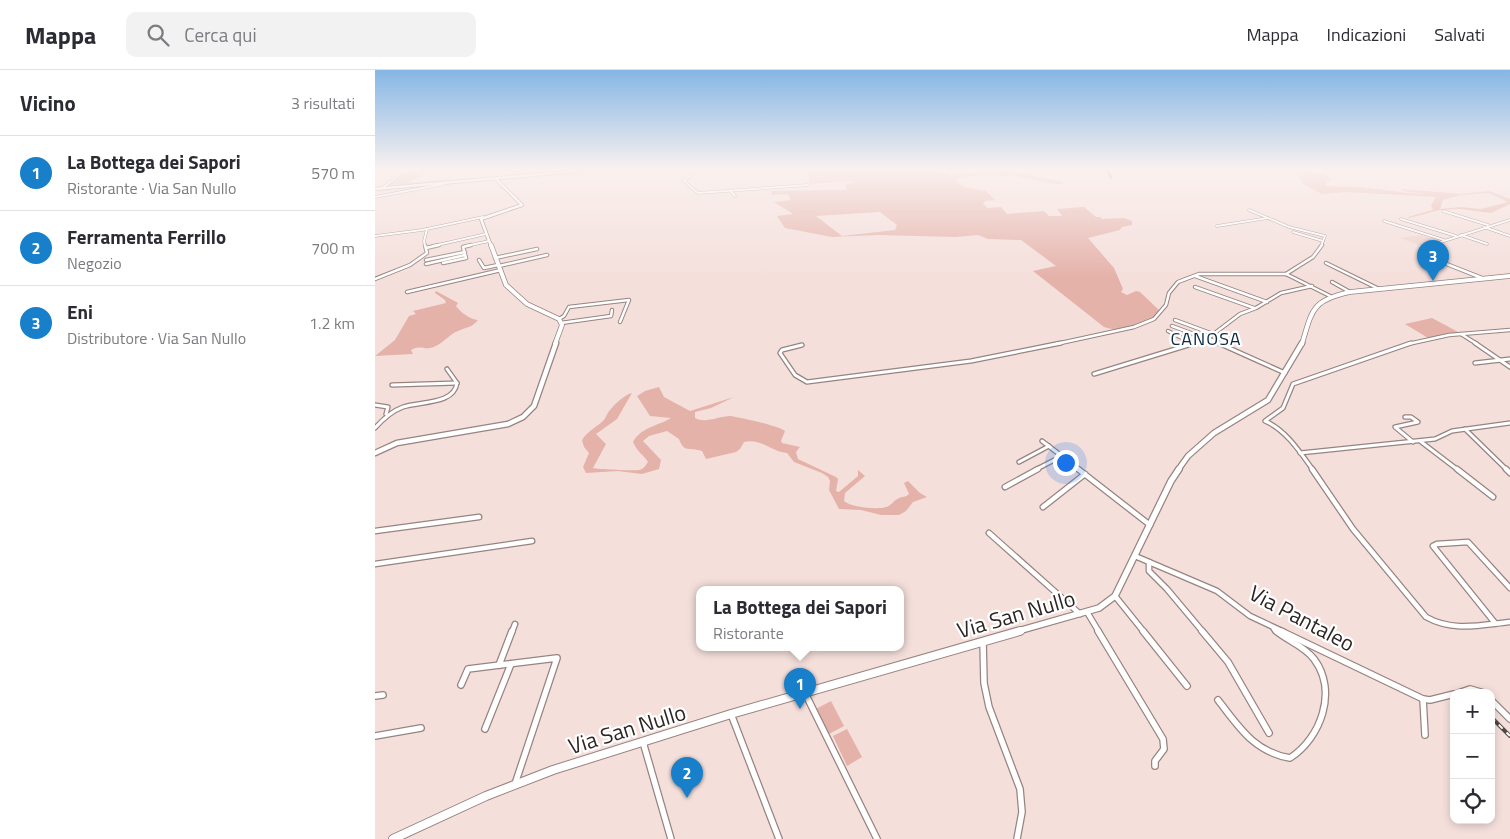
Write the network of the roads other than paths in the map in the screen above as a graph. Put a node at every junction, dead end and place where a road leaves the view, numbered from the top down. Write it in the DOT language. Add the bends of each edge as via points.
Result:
graph roads {
  1 [pos="522,205"];
  2 [pos="1249,210"];
  3 [pos="1443,211"];
  4 [pos="483,217"];
  5 [pos="1267,218"];
  6 [pos="1401,219"];
  7 [pos="1510,220"];
  8 [pos="1385,221"];
  9 [pos="1217,226"];
  10 [pos="1489,226"];
  11 [pos="1484,227"];
  12 [pos="427,229"];
  13 [pos="1293,232"];
  14 [pos="486,234"];
  15 [pos="1461,235"];
  16 [pos="375,236"];
  17 [pos="1457,236"];
  18 [pos="1510,236"];
  19 [pos="1444,240"];
  20 [pos="489,241"];
  21 [pos="1323,241"];
  22 [pos="1487,244"];
  23 [pos="426,248"];
  24 [pos="537,249"];
  25 [pos="465,253"];
  26 [pos="547,255"];
  27 [pos="495,258"];
  28 [pos="479,260"];
  29 [pos="426,262"];
  30 [pos="1326,263"];
  31 [pos="443,264"];
  32 [pos="499,267"];
  33 [pos="1287,274"];
  34 [pos="1193,275"];
  35 [pos="1510,276"];
  36 [pos="1482,278"];
  37 [pos="375,280"];
  38 [pos="1333,282"];
  39 [pos="1313,286"];
  40 [pos="1195,287"];
  41 [pos="1379,289"];
  42 [pos="407,292"];
  43 [pos="1350,292"];
  44 [pos="1330,296"];
  45 [pos="1267,302"];
  46 [pos="1254,308"];
  47 [pos="612,310"];
  48 [pos="1175,320"];
  49 [pos="560,321"];
  50 [pos="620,322"];
  51 [pos="1172,326"];
  52 [pos="1510,330"];
  53 [pos="1168,331"];
  54 [pos="1213,334"];
  55 [pos="1461,334"];
  56 [pos="1207,339"];
  57 [pos="1194,344"];
  58 [pos="802,345"];
  59 [pos="1510,359"];
  60 [pos="1500,360"];
  61 [pos="1475,363"];
  62 [pos="1510,367"];
  63 [pos="447,369"];
  64 [pos="1285,373"];
  65 [pos="1094,374"];
  66 [pos="457,383"];
  67 [pos="393,385"];
  68 [pos="375,405"];
  69 [pos="385,416"];
  70 [pos="1405,417"];
  71 [pos="1510,423"];
  72 [pos="375,428"];
  73 [pos="1465,430"];
  74 [pos="1042,441"];
  75 [pos="1420,441"];
  76 [pos="1413,442"];
  77 [pos="1049,446"];
  78 [pos="375,453"];
  79 [pos="1300,453"];
  80 [pos="1062,456"];
  81 [pos="1019,462"];
  82 [pos="1510,473"];
  83 [pos="1085,474"];
  84 [pos="1005,487"];
  85 [pos="1493,497"];
  86 [pos="1043,507"];
  87 [pos="479,516"];
  88 [pos="1150,525"];
  89 [pos="375,531"];
  90 [pos="989,533"];
  91 [pos="532,541"];
  92 [pos="1135,556"];
  93 [pos="1149,562"];
  94 [pos="375,564"];
  95 [pos="1510,588"];
  96 [pos="1115,596"];
  97 [pos="1083,613"];
  98 [pos="1510,622"];
  99 [pos="1495,623"];
  100 [pos="515,624"];
  101 [pos="1273,627"];
  102 [pos="983,641"];
  103 [pos="511,664"];
  104 [pos="499,665"];
  105 [pos="461,685"];
  106 [pos="1187,686"];
  107 [pos="805,693"];
  108 [pos="383,695"];
  109 [pos="1450,695"];
  110 [pos="375,696"];
  111 [pos="1423,699"];
  112 [pos="1218,700"];
  113 [pos="1495,704"];
  114 [pos="731,714"];
  115 [pos="1510,719"];
  116 [pos="421,728"];
  117 [pos="485,729"];
  118 [pos="1269,733"];
  119 [pos="1425,735"];
  120 [pos="375,736"];
  121 [pos="643,742"];
  122 [pos="1155,766"];
  123 [pos="515,784"];
  124 [pos="393,839"];
  125 [pos="671,839"];
  126 [pos="779,839"];
  127 [pos="877,839"];
  128 [pos="1017,839"];
  1 -- 4 [label="street"];
  2 -- 5 [label="street"];
  3 -- 10 [label="street"];
  4 -- 12 [label="street"];
  4 -- 14 [label="street"];
  5 -- 9 [label="street"];
  5 -- 21 [label="street" via="1325,236"];
  6 -- 17 [label="street"];
  7 -- 10 [label="street"];
  8 -- 19 [label="street"];
  10 -- 11 [label="street"];
  11 -- 15 [label="street"];
  11 -- 18 [label="street"];
  12 -- 16 [label="street"];
  12 -- 23 [label="street"];
  13 -- 21 [label="street"];
  14 -- 20 [label="street"];
  14 -- 23 [label="street"];
  15 -- 17 [label="street"];
  15 -- 22 [label="street"];
  17 -- 19 [label="street"];
  19 -- 36 [label="street" via="1440,244 1444,263"];
  20 -- 25 [label="street" via="463,247"];
  20 -- 27 [label="street"];
  21 -- 33 [label="street" via="1313,257"];
  23 -- 37 [label="street" via="427,254 419,261"];
  24 -- 27 [label="street"];
  25 -- 29 [label="street"];
  25 -- 31 [label="street" via="466,258"];
  26 -- 32 [label="street"];
  27 -- 32 [label="street"];
  28 -- 32 [label="street" via="483,268"];
  30 -- 41 [label="street"];
  32 -- 42 [label="street"];
  32 -- 49 [label="street" via="506,284 527,304"];
  33 -- 34 [label="street"];
  33 -- 39 [label="street"];
  34 -- 45 [label="street"];
  34 -- 58 [label="street" via="1178,282 1154,319 1134,327 971,361 807,382 795,375 779,353"];
  35 -- 36 [label="street"];
  36 -- 41 [label="street"];
  38 -- 43 [label="street"];
  39 -- 44 [label="street"];
  39 -- 45 [label="street" via="1281,293"];
  40 -- 46 [label="street"];
  41 -- 43 [label="street"];
  43 -- 44 [label="street"];
  44 -- 64 [label="street" via="1315,306 1302,345"];
  45 -- 46 [label="street"];
  46 -- 54 [label="street"];
  47 -- 49 [label="street" via="611,316"];
  48 -- 54 [label="street"];
  49 -- 50 [label="street" via="569,307 629,300"];
  49 -- 78 [label="street" via="561,329 534,406 527,414 502,425 397,443"];
  51 -- 56 [label="street"];
  52 -- 55 [label="street"];
  53 -- 57 [label="street"];
  54 -- 56 [label="street"];
  55 -- 60 [label="street"];
  55 -- 79 [label="street" via="1414,342 1293,384 1283,408 1265,421 1272,424"];
  56 -- 57 [label="street"];
  56 -- 64 [label="street"];
  57 -- 65 [label="street"];
  59 -- 60 [label="street"];
  60 -- 61 [label="street"];
  60 -- 62 [label="street"];
  63 -- 66 [label="street"];
  64 -- 88 [label="street" via="1267,400 1214,433 1188,456 1171,481"];
  66 -- 67 [label="street"];
  66 -- 69 [label="street" via="454,393 448,397 396,408"];
  68 -- 69 [label="street" via="388,407"];
  69 -- 72 [label="street"];
  70 -- 76 [label="street" via="1411,416 1418,422 1395,427"];
  71 -- 73 [label="street"];
  73 -- 75 [label="street"];
  73 -- 82 [label="street"];
  74 -- 77 [label="street"];
  75 -- 76 [label="street"];
  75 -- 85 [label="street"];
  76 -- 79 [label="street"];
  77 -- 80 [label="street"];
  77 -- 81 [label="street"];
  79 -- 99 [label="street" via="1353,529 1421,613 1438,624 1451,627"];
  80 -- 83 [label="street"];
  80 -- 84 [label="street"];
  83 -- 86 [label="street"];
  83 -- 88 [label="street"];
  87 -- 89 [label="street"];
  88 -- 92 [label="street"];
  90 -- 97 [label="street"];
  91 -- 94 [label="street"];
  92 -- 93 [label="street, Via Pantaleo"];
  92 -- 96 [label="street"];
  93 -- 101 [label="street, Via Pantaleo" via="1217,591 1250,616"];
  93 -- 118 [label="street" via="1152,575 1228,662"];
  95 -- 99 [label="street" via="1468,542 1433,546"];
  96 -- 97 [label="street, Via San Nullo" via="1099,608"];
  96 -- 106 [label="street"];
  97 -- 102 [label="street, Via San Nullo"];
  97 -- 122 [label="street" via="1163,739 1165,745"];
  98 -- 99 [label="street"];
  100 -- 104 [label="street"];
  101 -- 111 [label="street, Via Pantaleo"];
  101 -- 112 [label="street" via="1311,655 1319,667 1325,707 1309,740 1290,758 1261,749"];
  102 -- 107 [label="street, Via San Nullo"];
  102 -- 128 [label="street" via="984,683 989,707 1020,789 1022,812"];
  103 -- 104 [label="street"];
  103 -- 117 [label="street"];
  103 -- 123 [label="street" via="557,658"];
  104 -- 105 [label="street" via="468,669"];
  107 -- 114 [label="street, Via San Nullo"];
  107 -- 127 [label="street"];
  108 -- 110 [label="street"];
  109 -- 111 [label="street"];
  111 -- 119 [label="street"];
  113 -- 115 [label="street"];
  114 -- 121 [label="street, Via San Nullo"];
  114 -- 126 [label="street"];
  116 -- 120 [label="street"];
  121 -- 123 [label="street, Via San Nullo"];
  121 -- 125 [label="street"];
  123 -- 124 [label="street, Via San Nullo"];
}
